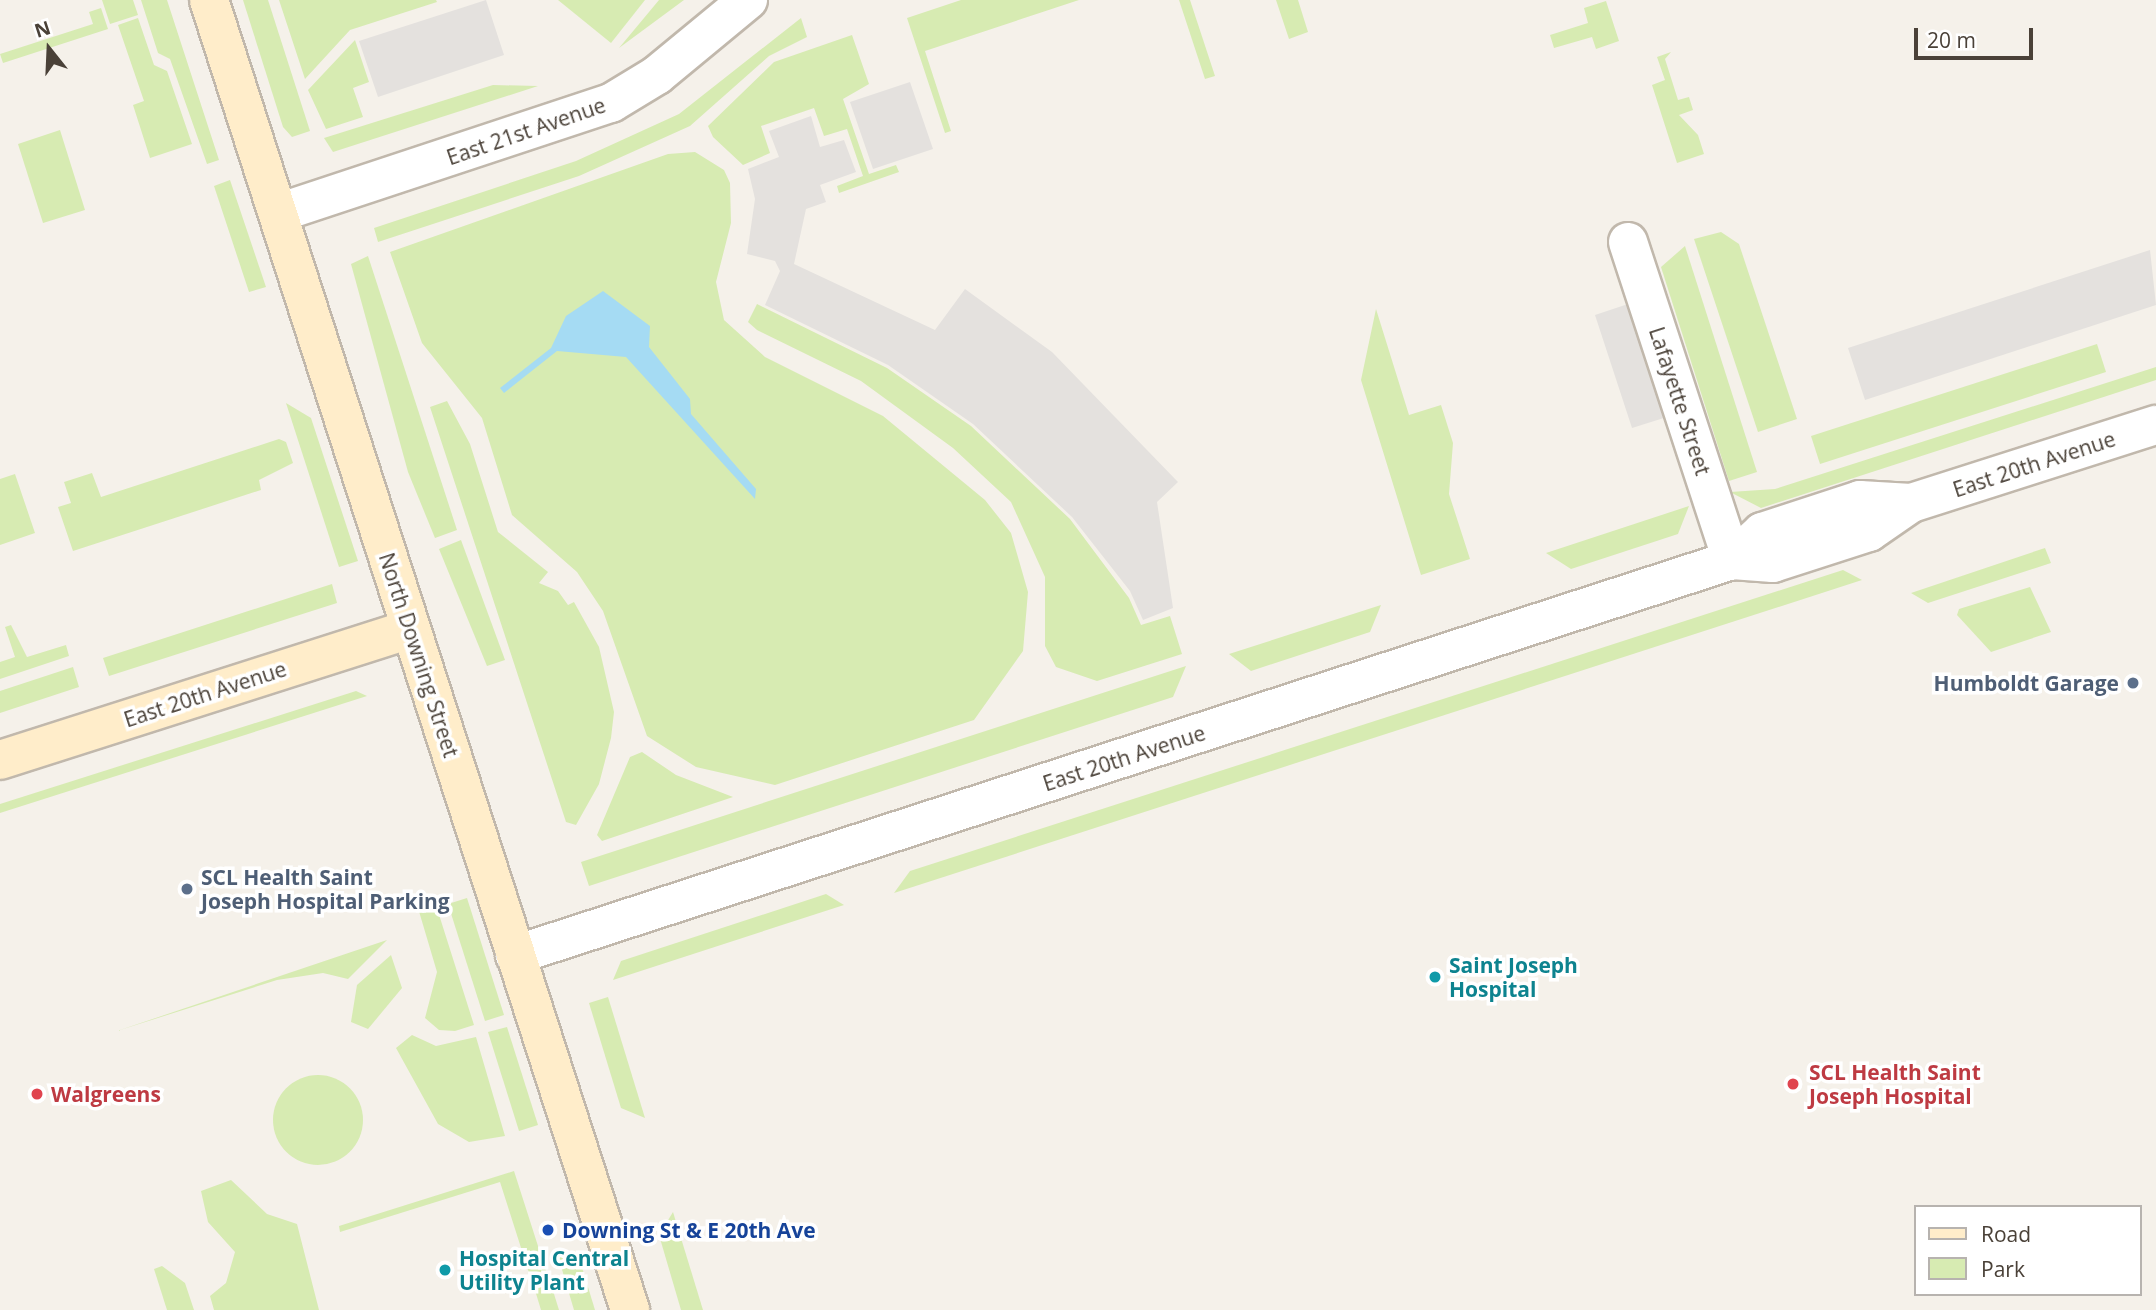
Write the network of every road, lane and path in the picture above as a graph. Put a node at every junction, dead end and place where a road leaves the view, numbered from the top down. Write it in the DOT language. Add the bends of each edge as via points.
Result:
graph roads {
  1 [pos="209,0"];
  2 [pos="748,0"];
  3 [pos="278,213"];
  4 [pos="1628,242"];
  5 [pos="2156,425"];
  6 [pos="1732,560"];
  7 [pos="411,629"];
  8 [pos="0,760"];
  9 [pos="515,955"];
  10 [pos="629,1310"];
  1 -- 3 [label="main road, North Downing Street"];
  2 -- 3 [label="street, East 21st Avenue" via="657,75 611,103"];
  3 -- 7 [label="main road, North Downing Street"];
  4 -- 6 [label="street, Lafayette Street"];
  5 -- 6 [label="street, East 20th Avenue" via="1911,503 1869,533 1773,563"];
  6 -- 9 [label="street, East 20th Avenue"];
  7 -- 8 [label="main road, East 20th Avenue"];
  7 -- 9 [label="main road, North Downing Street"];
  9 -- 10 [label="main road, North Downing Street"];
}
